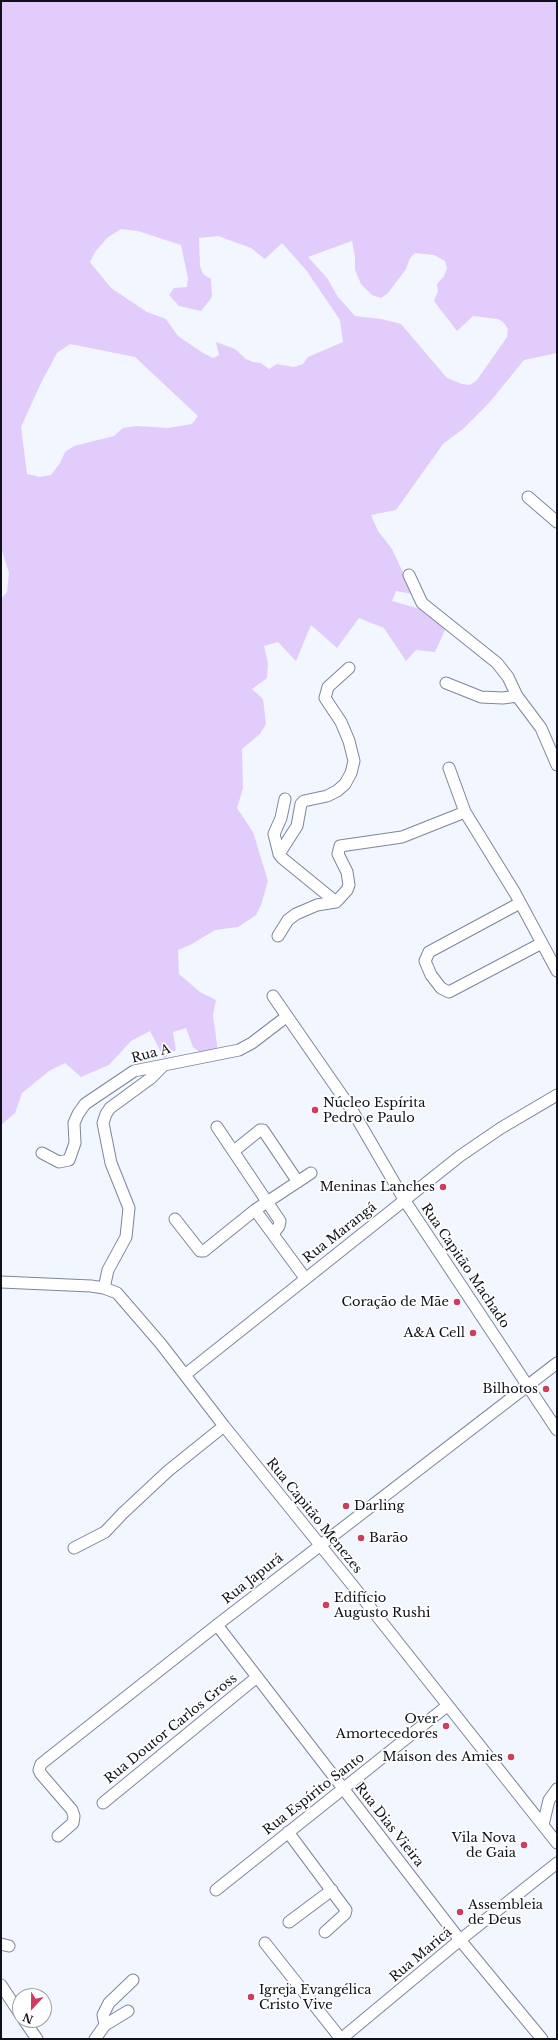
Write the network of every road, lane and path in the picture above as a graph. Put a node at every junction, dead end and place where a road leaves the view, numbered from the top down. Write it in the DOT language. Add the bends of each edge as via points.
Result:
graph roads {
  1 [pos="528,497"];
  2 [pos="557,522"];
  3 [pos="409,575"];
  4 [pos="349,668"];
  5 [pos="446,683"];
  6 [pos="517,696"];
  7 [pos="557,765"];
  8 [pos="448,768"];
  9 [pos="285,799"];
  10 [pos="465,812"];
  11 [pos="279,854"];
  12 [pos="336,902"];
  13 [pos="520,903"];
  14 [pos="278,936"];
  15 [pos="542,943"];
  16 [pos="557,971"];
  17 [pos="273,996"];
  18 [pos="286,1017"];
  19 [pos="164,1065"];
  20 [pos="557,1095"];
  21 [pos="217,1127"];
  22 [pos="234,1151"];
  23 [pos="42,1153"];
  24 [pos="311,1172"];
  25 [pos="298,1182"];
  26 [pos="405,1200"];
  27 [pos="267,1202"];
  28 [pos="255,1210"];
  29 [pos="175,1219"];
  30 [pos="273,1234"];
  31 [pos="305,1278"];
  32 [pos="1,1282"];
  33 [pos="104,1288"];
  34 [pos="557,1363"];
  35 [pos="186,1374"];
  36 [pos="528,1385"];
  37 [pos="224,1426"];
  38 [pos="557,1430"];
  39 [pos="320,1545"];
  40 [pos="74,1548"];
  41 [pos="218,1625"];
  42 [pos="257,1677"];
  43 [pos="448,1706"];
  44 [pos="343,1789"];
  45 [pos="557,1789"];
  46 [pos="548,1800"];
  47 [pos="103,1804"];
  48 [pos="530,1809"];
  49 [pos="543,1825"];
  50 [pos="288,1832"];
  51 [pos="58,1836"];
  52 [pos="557,1843"];
  53 [pos="557,1863"];
  54 [pos="216,1890"];
  55 [pos="332,1890"];
  56 [pos="289,1922"];
  57 [pos="325,1932"];
  58 [pos="460,1940"];
  59 [pos="265,1943"];
  60 [pos="133,1980"];
  61 [pos="1,1985"];
  62 [pos="12,2002"];
  63 [pos="128,2011"];
  64 [pos="105,2025"];
  65 [pos="29,2028"];
  66 [pos="36,2039"];
  67 [pos="95,2039"];
  68 [pos="341,2039"];
  69 [pos="542,2039"];
  1 -- 2 [label="street"];
  3 -- 6 [label="street" via="422,603 497,662 508,676"];
  4 -- 11 [label="street" via="328,687 326,698 349,741 354,761 351,773 345,784 337,790 301,804 297,826"];
  5 -- 6 [label="street" via="481,697"];
  6 -- 7 [label="street" via="541,728"];
  8 -- 10 [label="street"];
  9 -- 11 [label="street" via="274,834"];
  10 -- 12 [label="street" via="402,837 340,846 338,854 347,872 349,885"];
  10 -- 13 [label="street"];
  11 -- 12 [label="street"];
  12 -- 14 [label="street" via="317,905 296,914 288,920"];
  13 -- 15 [label="street"];
  13 -- 15 [label="street" via="429,952 425,961 431,974 441,988 449,992"];
  15 -- 16 [label="street"];
  17 -- 18 [label="street, Rua Capitão Machado"];
  18 -- 19 [label="street, Rua A" via="239,1050"];
  18 -- 26 [label="street, Rua Capitão Machado" via="352,1110"];
  19 -- 23 [label="street, Rua A" via="134,1071 85,1104 74,1123 75,1143 69,1160 59,1162"];
  19 -- 33 [label="street" via="151,1078 110,1108 103,1123 111,1163 129,1208 126,1237 108,1270"];
  20 -- 26 [label="street, Rua Marangá" via="480,1141"];
  21 -- 22 [label="street"];
  22 -- 25 [label="street" via="263,1130"];
  22 -- 27 [label="street"];
  24 -- 25 [label="street"];
  25 -- 27 [label="street"];
  26 -- 31 [label="street, Rua Marangá"];
  26 -- 36 [label="street, Rua Capitão Machado"];
  27 -- 28 [label="street"];
  27 -- 30 [label="street" via="280,1221"];
  28 -- 29 [label="street" via="202,1252"];
  28 -- 30 [label="street"];
  30 -- 31 [label="street"];
  31 -- 35 [label="street, Rua Marangá"];
  32 -- 33 [label="street"];
  33 -- 35 [label="street, Rua Capitão Menezes" via="117,1293"];
  34 -- 36 [label="street, Rua Japurá"];
  35 -- 37 [label="street, Rua Capitão Menezes"];
  36 -- 38 [label="street, Rua Capitão Machado"];
  36 -- 39 [label="street, Rua Japurá"];
  37 -- 39 [label="street, Rua Capitão Menezes"];
  37 -- 40 [label="street" via="168,1472 105,1532"];
  39 -- 41 [label="street, Rua Japurá"];
  39 -- 43 [label="street, Rua Capitão Menezes"];
  41 -- 42 [label="street, Rua Dias Vieira"];
  41 -- 51 [label="street, Rua Japurá" via="41,1764 41,1774 72,1810 74,1816 73,1823"];
  42 -- 44 [label="street, Rua Dias Vieira"];
  42 -- 47 [label="street, Rua Doutor Carlos Gross"];
  43 -- 44 [label="street, Rua Espírito Santo"];
  43 -- 48 [label="street, Rua Capitão Menezes"];
  44 -- 50 [label="street, Rua Espírito Santo"];
  44 -- 58 [label="street, Rua Dias Vieira"];
  45 -- 46 [label="street"];
  46 -- 48 [label="street"];
  46 -- 49 [label="street"];
  48 -- 49 [label="street, Rua Capitão Menezes"];
  49 -- 52 [label="street, Rua Capitão Menezes"];
  50 -- 54 [label="street, Rua Espírito Santo"];
  50 -- 55 [label="street"];
  53 -- 58 [label="street, Rua Maricá"];
  55 -- 56 [label="street"];
  55 -- 57 [label="street" via="346,1910 345,1914"];
  58 -- 68 [label="street, Rua Maricá"];
  58 -- 69 [label="street, Rua Dias Vieira"];
  59 -- 68 [label="street"];
  60 -- 64 [label="street" via="109,2003 103,2015"];
  61 -- 62 [label="street"];
  63 -- 64 [label="street"];
  64 -- 67 [label="street"];
  65 -- 66 [label="street"];
}
